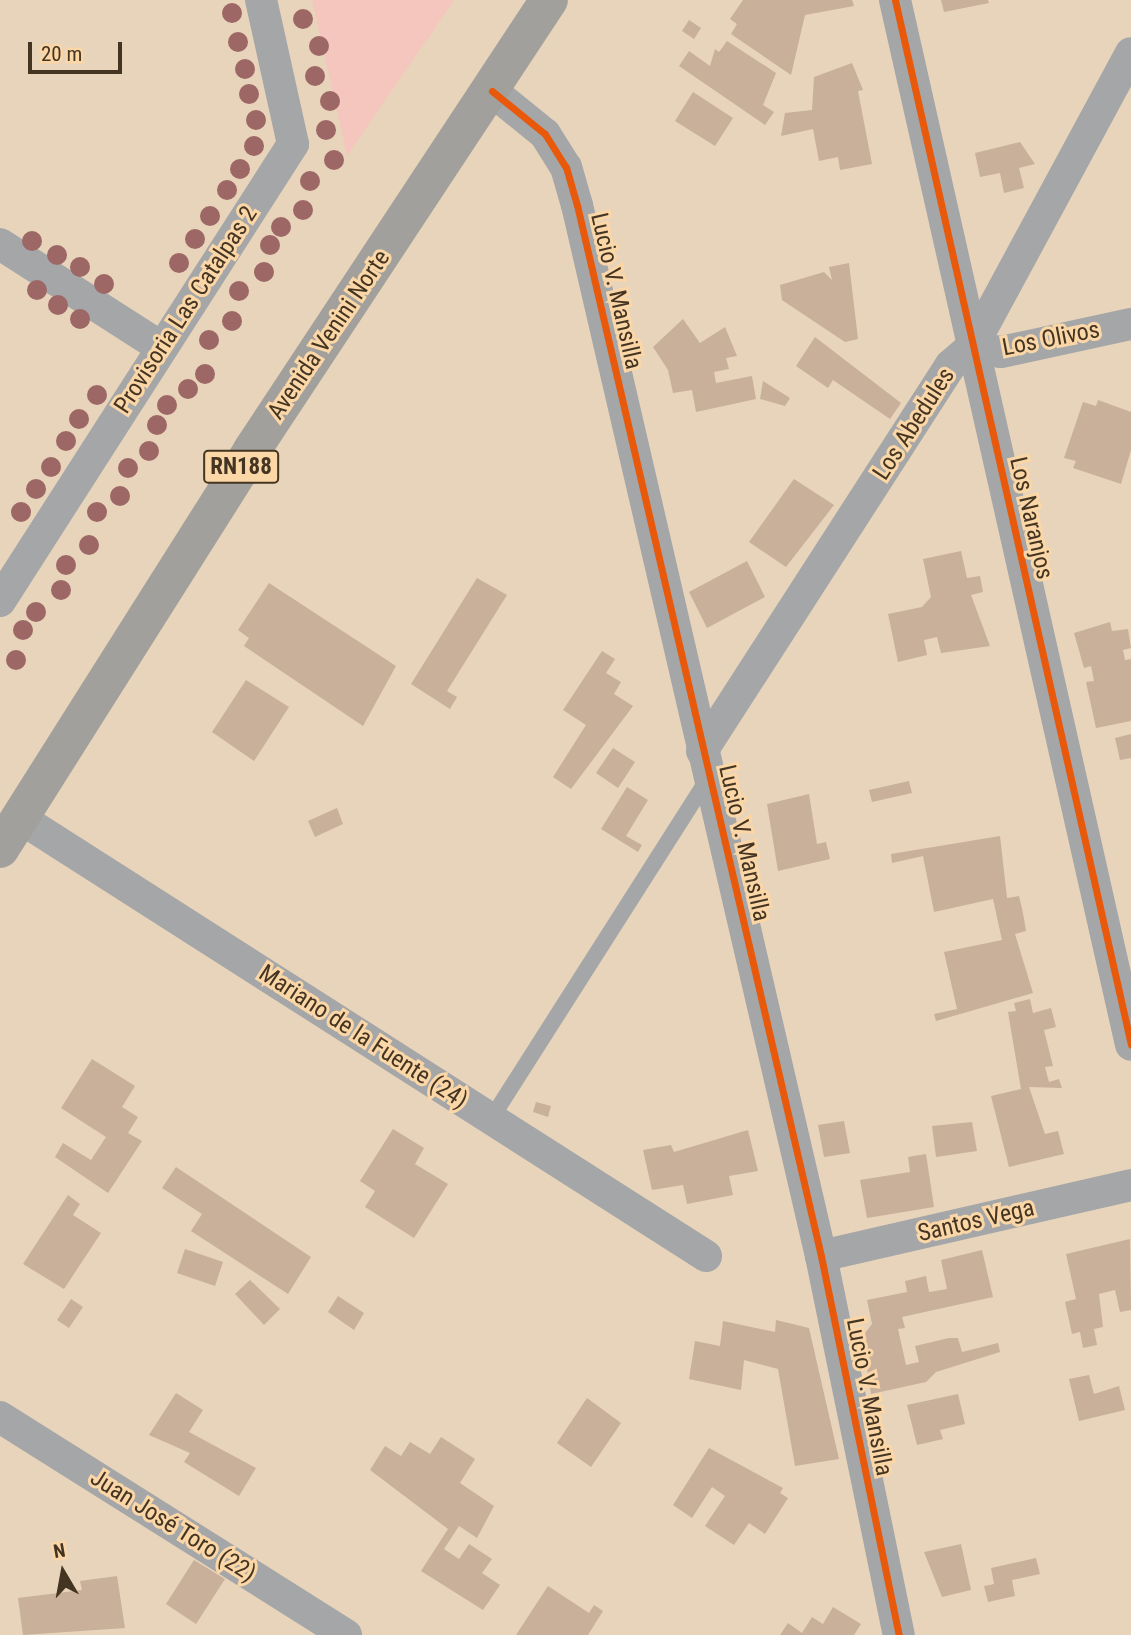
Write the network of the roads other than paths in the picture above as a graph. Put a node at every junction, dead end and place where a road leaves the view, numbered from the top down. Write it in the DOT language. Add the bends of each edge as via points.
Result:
graph roads {
  1 [pos="261,0"];
  2 [pos="549,0"];
  3 [pos="895,0"];
  4 [pos="1131,53"];
  5 [pos="492,91"];
  6 [pos="0,244"];
  7 [pos="1131,324"];
  8 [pos="161,347"];
  9 [pos="972,347"];
  10 [pos="0,601"];
  11 [pos="706,763"];
  12 [pos="10,834"];
  13 [pos="1131,1045"];
  14 [pos="491,1119"];
  15 [pos="1131,1185"];
  16 [pos="706,1256"];
  17 [pos="821,1256"];
  18 [pos="0,1417"];
  19 [pos="346,1635"];
  20 [pos="898,1635"];
  1 -- 8 [label="street, Provisoria Las Catalpas 2" via="293,144"];
  2 -- 5 [label="highway, Avenida Venini Norte / RN188"];
  3 -- 9 [label="street, Los Naranjos"];
  4 -- 9 [label="street, Los Abedules"];
  5 -- 11 [label="street, Lucio V. Mansilla" via="545,134 566,167"];
  5 -- 12 [label="highway, Avenida Venini Norte / RN188" via="252,450"];
  6 -- 8 [label="street"];
  7 -- 9 [label="street, Los Olivos" via="1001,352"];
  8 -- 10 [label="street, Provisoria Las Catalpas 2"];
  9 -- 11 [label="street, Los Abedules" via="951,365"];
  9 -- 13 [label="street, Los Naranjos"];
  11 -- 14 [label="lane"];
  11 -- 17 [label="street, Lucio V. Mansilla"];
  12 -- 14 [label="street, Mariano de la Fuente (24)"];
  14 -- 16 [label="street, Mariano de la Fuente (24)"];
  15 -- 17 [label="street, Santos Vega"];
  17 -- 20 [label="street, Lucio V. Mansilla"];
  18 -- 19 [label="street, Juan José Toro (22)"];
}
